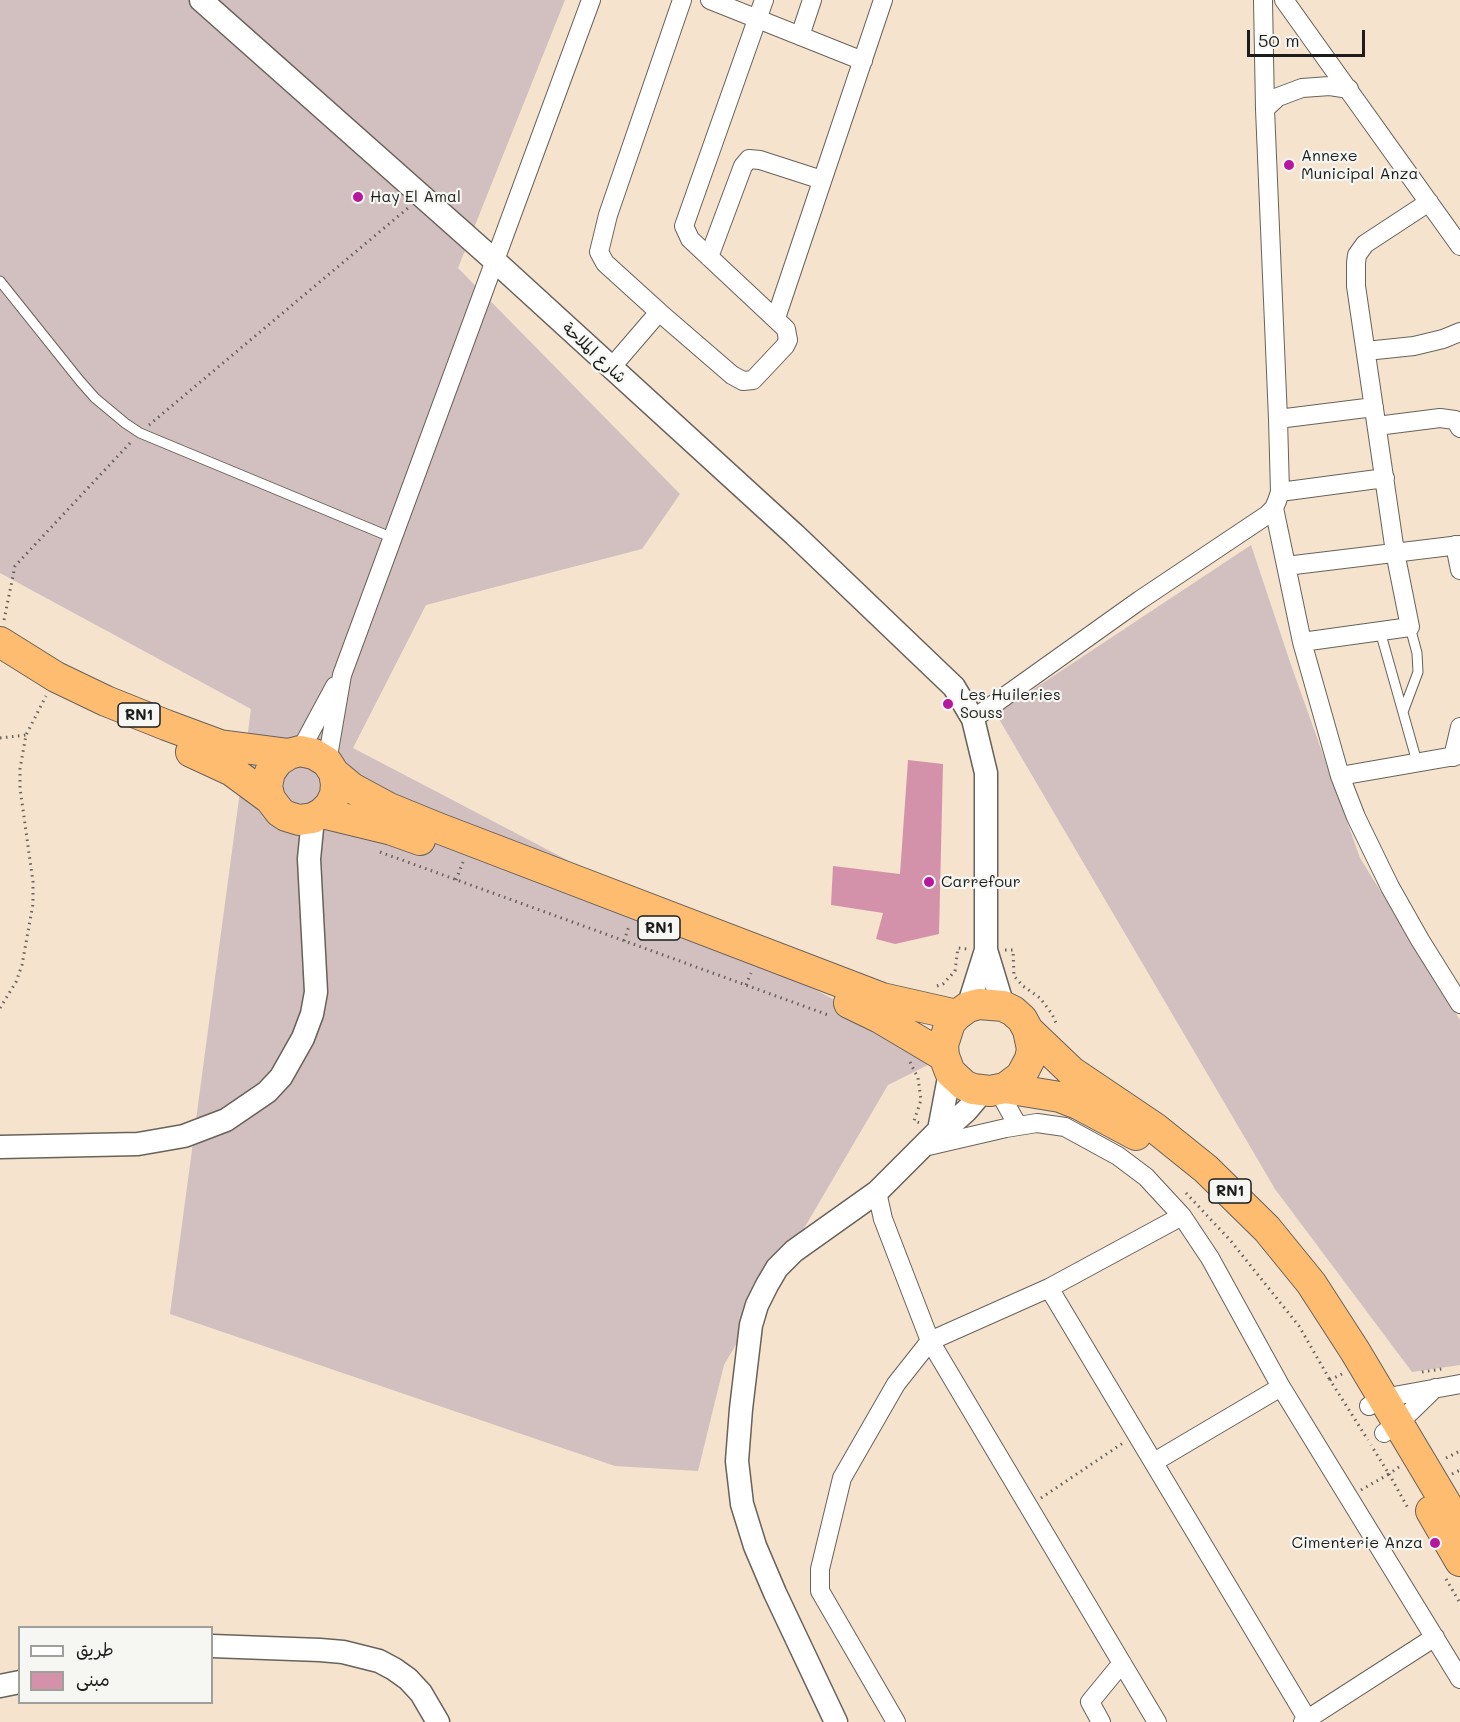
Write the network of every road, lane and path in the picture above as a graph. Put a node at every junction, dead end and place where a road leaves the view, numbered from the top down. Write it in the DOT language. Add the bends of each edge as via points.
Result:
graph roads {
  1 [pos="201,0"];
  2 [pos="591,0"];
  3 [pos="682,0"];
  4 [pos="710,0"];
  5 [pos="764,0"];
  6 [pos="812,0"];
  7 [pos="883,0"];
  8 [pos="1263,0"];
  9 [pos="1284,0"];
  10 [pos="757,19"];
  11 [pos="800,36"];
  12 [pos="863,62"];
  13 [pos="1349,89"];
  14 [pos="1265,109"];
  15 [pos="822,180"];
  16 [pos="421,197"];
  17 [pos="1429,202"];
  18 [pos="1460,246"];
  19 [pos="709,257"];
  20 [pos="495,261"];
  21 [pos="0,281"];
  22 [pos="660,312"];
  23 [pos="776,318"];
  24 [pos="1460,332"];
  25 [pos="1366,351"];
  26 [pos="610,369"];
  27 [pos="1374,407"];
  28 [pos="1278,419"];
  29 [pos="1377,426"];
  30 [pos="1460,428"];
  31 [pos="140,433"];
  32 [pos="1385,478"];
  33 [pos="1277,500"];
  34 [pos="393,538"];
  35 [pos="1458,545"];
  36 [pos="1395,552"];
  37 [pos="1286,566"];
  38 [pos="1460,570"];
  39 [pos="1410,627"];
  40 [pos="1380,631"];
  41 [pos="1,636"];
  42 [pos="1302,642"];
  43 [pos="0,660"];
  44 [pos="342,675"];
  45 [pos="49,689"];
  46 [pos="1403,712"];
  47 [pos="973,719"];
  48 [pos="1460,727"];
  49 [pos="26,735"];
  50 [pos="0,738"];
  51 [pos="294,753"];
  52 [pos="1457,756"];
  53 [pos="1417,762"];
  54 [pos="330,768"];
  55 [pos="1340,776"];
  56 [pos="298,812"];
  57 [pos="374,850"];
  58 [pos="461,868"];
  59 [pos="628,929"];
  60 [pos="987,949"];
  61 [pos="751,974"];
  62 [pos="1454,984"];
  63 [pos="935,987"];
  64 [pos="1460,1004"];
  65 [pos="1003,1006"];
  66 [pos="0,1008"];
  67 [pos="963,1011"];
  68 [pos="841,1019"];
  69 [pos="1028,1030"];
  70 [pos="1059,1030"];
  71 [pos="904,1055"];
  72 [pos="947,1064"];
  73 [pos="995,1090"];
  74 [pos="1018,1126"];
  75 [pos="931,1139"];
  76 [pos="0,1147"];
  77 [pos="877,1192"];
  78 [pos="1182,1216"];
  79 [pos="1050,1288"];
  80 [pos="930,1341"];
  81 [pos="1446,1368"];
  82 [pos="1420,1373"];
  83 [pos="1460,1384"];
  84 [pos="1281,1387"];
  85 [pos="1435,1388"];
  86 [pos="1376,1402"];
  87 [pos="1392,1428"];
  88 [pos="1136,1433"];
  89 [pos="1460,1450"];
  90 [pos="1154,1462"];
  91 [pos="1439,1462"];
  92 [pos="1389,1474"];
  93 [pos="1349,1497"];
  94 [pos="1029,1507"];
  95 [pos="1460,1527"];
  96 [pos="1460,1561"];
  97 [pos="1435,1637"];
  98 [pos="213,1647"];
  99 [pos="1122,1664"];
  100 [pos="1460,1679"];
  101 [pos="18,1682"];
  102 [pos="0,1686"];
  103 [pos="1306,1721"];
  104 [pos="438,1722"];
  105 [pos="836,1722"];
  106 [pos="896,1722"];
  107 [pos="1101,1722"];
  108 [pos="1157,1722"];
  1 -- 16 [label="street, شارع الملاحة"];
  2 -- 20 [label="street"];
  3 -- 22 [label="street" via="599,245 605,263"];
  4 -- 10 [label="street"];
  5 -- 10 [label="street"];
  6 -- 11 [label="street"];
  7 -- 12 [label="street"];
  8 -- 14 [label="street"];
  9 -- 13 [label="street"];
  10 -- 11 [label="street"];
  10 -- 19 [label="street" via="685,220 687,236"];
  11 -- 12 [label="street"];
  12 -- 15 [label="street"];
  13 -- 14 [label="street" via="1302,88 1278,97"];
  13 -- 17 [label="street"];
  14 -- 28 [label="street"];
  15 -- 19 [label="street" via="749,159"];
  15 -- 23 [label="street"];
  16 -- 20 [label="street, شارع الملاحة"];
  16 -- 31 [label="path"];
  17 -- 18 [label="street"];
  17 -- 25 [label="street" via="1365,244 1357,255 1356,285"];
  19 -- 23 [label="street"];
  20 -- 26 [label="street, شارع الملاحة"];
  20 -- 34 [label="street"];
  21 -- 31 [label="lane" via="95,398"];
  22 -- 23 [label="street" via="743,381 753,380 788,340 786,329"];
  22 -- 26 [label="street"];
  24 -- 25 [label="street" via="1414,346"];
  25 -- 27 [label="street"];
  26 -- 47 [label="street, شارع الملاحة" via="795,535 954,687"];
  27 -- 28 [label="street"];
  27 -- 29 [label="street"];
  28 -- 33 [label="street"];
  29 -- 30 [label="street" via="1440,418 1455,420"];
  29 -- 32 [label="street"];
  31 -- 34 [label="lane"];
  31 -- 41 [label="path" via="15,566"];
  32 -- 33 [label="street"];
  32 -- 36 [label="street"];
  33 -- 37 [label="street"];
  33 -- 47 [label="street" via="1258,521"];
  34 -- 44 [label="street"];
  35 -- 36 [label="street"];
  35 -- 38 [label="street"];
  36 -- 37 [label="street"];
  36 -- 39 [label="street"];
  37 -- 42 [label="street"];
  39 -- 40 [label="street"];
  39 -- 46 [label="lane" via="1418,672"];
  40 -- 42 [label="street"];
  40 -- 46 [label="lane"];
  41 -- 51 [label="highway, RN1" via="56,677 175,729 228,747"];
  42 -- 55 [label="street"];
  43 -- 45 [label="highway, RN1"];
  44 -- 51 [label="street"];
  44 -- 54 [label="street"];
  45 -- 49 [label="path"];
  45 -- 56 [label="highway, RN1" via="214,762"];
  46 -- 53 [label="lane"];
  47 -- 60 [label="street, شارع الملاحة" via="986,773"];
  48 -- 52 [label="street"];
  49 -- 50 [label="path"];
  49 -- 66 [label="path" via="20,788 33,904 22,965"];
  51 -- 54 [label="highway, RN1" via="314,754"];
  51 -- 56 [label="highway" via="278,761 267,786"];
  52 -- 53 [label="street"];
  53 -- 55 [label="street"];
  54 -- 56 [label="highway" via="336,784 330,806"];
  54 -- 67 [label="highway, RN1" via="352,788 389,808 571,879 882,998"];
  55 -- 62 [label="street" via="1390,887"];
  56 -- 58 [label="highway, RN1" via="392,830"];
  56 -- 76 [label="street" via="309,859 316,992 312,1014 281,1077 267,1092 226,1120 184,1136 138,1144"];
  57 -- 58 [label="path"];
  58 -- 59 [label="highway, RN1"];
  58 -- 59 [label="path"];
  59 -- 61 [label="highway, RN1"];
  59 -- 61 [label="path"];
  60 -- 63 [label="path" via="958,948 955,971"];
  60 -- 65 [label="street"];
  60 -- 67 [label="street"];
  60 -- 70 [label="path" via="1013,950 1014,976 1040,998"];
  61 -- 68 [label="path"];
  61 -- 72 [label="highway, RN1" via="864,1009"];
  62 -- 64 [label="street"];
  65 -- 67 [label="highway, RN1" via="979,1004"];
  65 -- 69 [label="highway, RN1" via="1022,1019"];
  67 -- 72 [label="highway" via="945,1034"];
  69 -- 73 [label="highway" via="1032,1049 1021,1076"];
  69 -- 86 [label="highway, RN1" via="1072,1072 1155,1128 1206,1169 1267,1229 1311,1283"];
  71 -- 75 [label="path" via="918,1078 921,1100 914,1120"];
  72 -- 73 [label="highway, RN1" via="964,1085"];
  72 -- 75 [label="street"];
  73 -- 74 [label="street"];
  73 -- 75 [label="street"];
  73 -- 86 [label="highway, RN1" via="1060,1097 1124,1128 1176,1165 1218,1201 1263,1249"];
  74 -- 75 [label="street"];
  74 -- 78 [label="street" via="1037,1123 1065,1127 1118,1156 1146,1178"];
  75 -- 77 [label="street"];
  77 -- 80 [label="street" via="883,1219"];
  77 -- 105 [label="street" via="794,1251 777,1268 751,1325 741,1409 737,1461 746,1523"];
  78 -- 79 [label="street"];
  78 -- 84 [label="street" via="1210,1258"];
  79 -- 80 [label="street"];
  79 -- 88 [label="street"];
  80 -- 94 [label="street"];
  80 -- 106 [label="street" via="896,1384 842,1478 820,1569 820,1591"];
  81 -- 82 [label="path"];
  83 -- 85 [label="street"];
  84 -- 90 [label="street"];
  84 -- 93 [label="street"];
  85 -- 86 [label="street"];
  85 -- 87 [label="street"];
  86 -- 87 [label="highway, RN1"];
  87 -- 95 [label="highway, RN1"];
  87 -- 96 [label="highway, RN1"];
  88 -- 90 [label="street"];
  88 -- 94 [label="path"];
  89 -- 91 [label="path"];
  90 -- 103 [label="street"];
  92 -- 93 [label="path"];
  93 -- 97 [label="street"];
  94 -- 99 [label="street"];
  97 -- 100 [label="street"];
  97 -- 103 [label="street"];
  98 -- 104 [label="street" via="320,1650 379,1661 408,1679"];
  99 -- 107 [label="street" via="1090,1702"];
  99 -- 108 [label="street"];
  101 -- 102 [label="street"];
}
